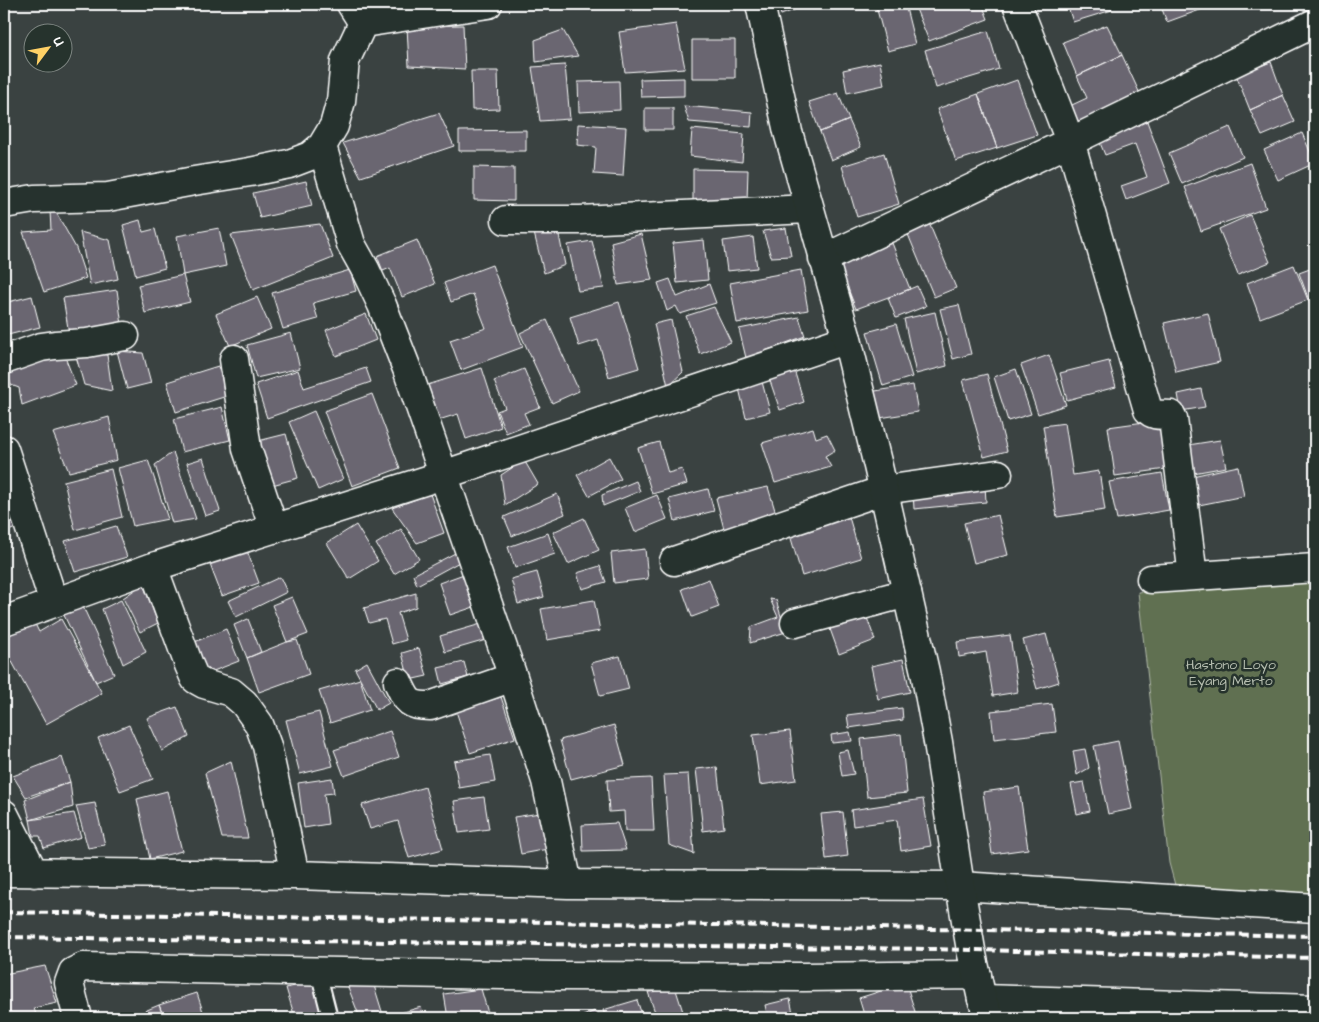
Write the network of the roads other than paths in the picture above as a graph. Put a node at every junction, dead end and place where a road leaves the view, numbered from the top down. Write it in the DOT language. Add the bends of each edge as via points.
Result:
graph roads {
  1 [pos="488,4"];
  2 [pos="760,4"];
  3 [pos="1017,4"];
  4 [pos="357,13"];
  5 [pos="1315,23"];
  6 [pos="1070,141"];
  7 [pos="322,146"];
  8 [pos="4,204"];
  9 [pos="809,209"];
  10 [pos="506,220"];
  11 [pos="823,259"];
  12 [pos="125,336"];
  13 [pos="847,340"];
  14 [pos="234,359"];
  15 [pos="4,360"];
  16 [pos="4,449"];
  17 [pos="998,474"];
  18 [pos="443,475"];
  19 [pos="884,490"];
  20 [pos="274,529"];
  21 [pos="674,560"];
  22 [pos="153,567"];
  23 [pos="1315,568"];
  24 [pos="1193,576"];
  25 [pos="1151,579"];
  26 [pos="907,594"];
  27 [pos="54,603"];
  28 [pos="4,621"];
  29 [pos="796,623"];
  30 [pos="513,677"];
  31 [pos="398,682"];
  32 [pos="4,814"];
  33 [pos="4,872"];
  34 [pos="34,872"];
  35 [pos="295,875"];
  36 [pos="568,884"];
  37 [pos="960,886"];
  38 [pos="1315,908"];
  39 [pos="318,971"];
  40 [pos="982,997"];
  41 [pos="1315,1009"];
  42 [pos="78,1018"];
  43 [pos="330,1018"];
  1 -- 4 [label="street"];
  2 -- 9 [label="street" via="788,132"];
  3 -- 6 [label="street"];
  4 -- 7 [label="street" via="334,126"];
  5 -- 6 [label="street"];
  6 -- 11 [label="street"];
  6 -- 24 [label="street" via="1148,410 1155,415 1171,415 1173,419"];
  7 -- 8 [label="street" via="310,156 289,164 250,172 108,197 34,199"];
  7 -- 18 [label="street" via="351,244 382,305"];
  9 -- 10 [label="street" via="580,220"];
  9 -- 11 [label="street"];
  11 -- 13 [label="street"];
  12 -- 15 [label="street" via="87,343 55,344"];
  13 -- 18 [label="street"];
  13 -- 19 [label="street"];
  14 -- 20 [label="street" via="247,449"];
  16 -- 27 [label="street"];
  17 -- 19 [label="street"];
  18 -- 20 [label="street"];
  18 -- 30 [label="street"];
  19 -- 21 [label="street"];
  19 -- 26 [label="street"];
  20 -- 22 [label="street"];
  22 -- 27 [label="street"];
  22 -- 35 [label="street" via="196,679 231,692 244,703 259,724 267,746"];
  23 -- 24 [label="street"];
  24 -- 25 [label="street"];
  26 -- 29 [label="street"];
  26 -- 37 [label="street" via="938,742"];
  27 -- 28 [label="street"];
  30 -- 31 [label="street" via="430,706 417,706 406,700"];
  30 -- 36 [label="street" via="546,781"];
  32 -- 34 [label="street"];
  33 -- 34 [label="street"];
  34 -- 35 [label="street"];
  35 -- 36 [label="street"];
  36 -- 37 [label="street"];
  37 -- 38 [label="street"];
  37 -- 40 [label="street"];
  39 -- 40 [label="street" via="804,977"];
  39 -- 42 [label="street" via="82,967 73,972 68,983"];
  39 -- 43 [label="lane"];
  40 -- 41 [label="street"];
}
